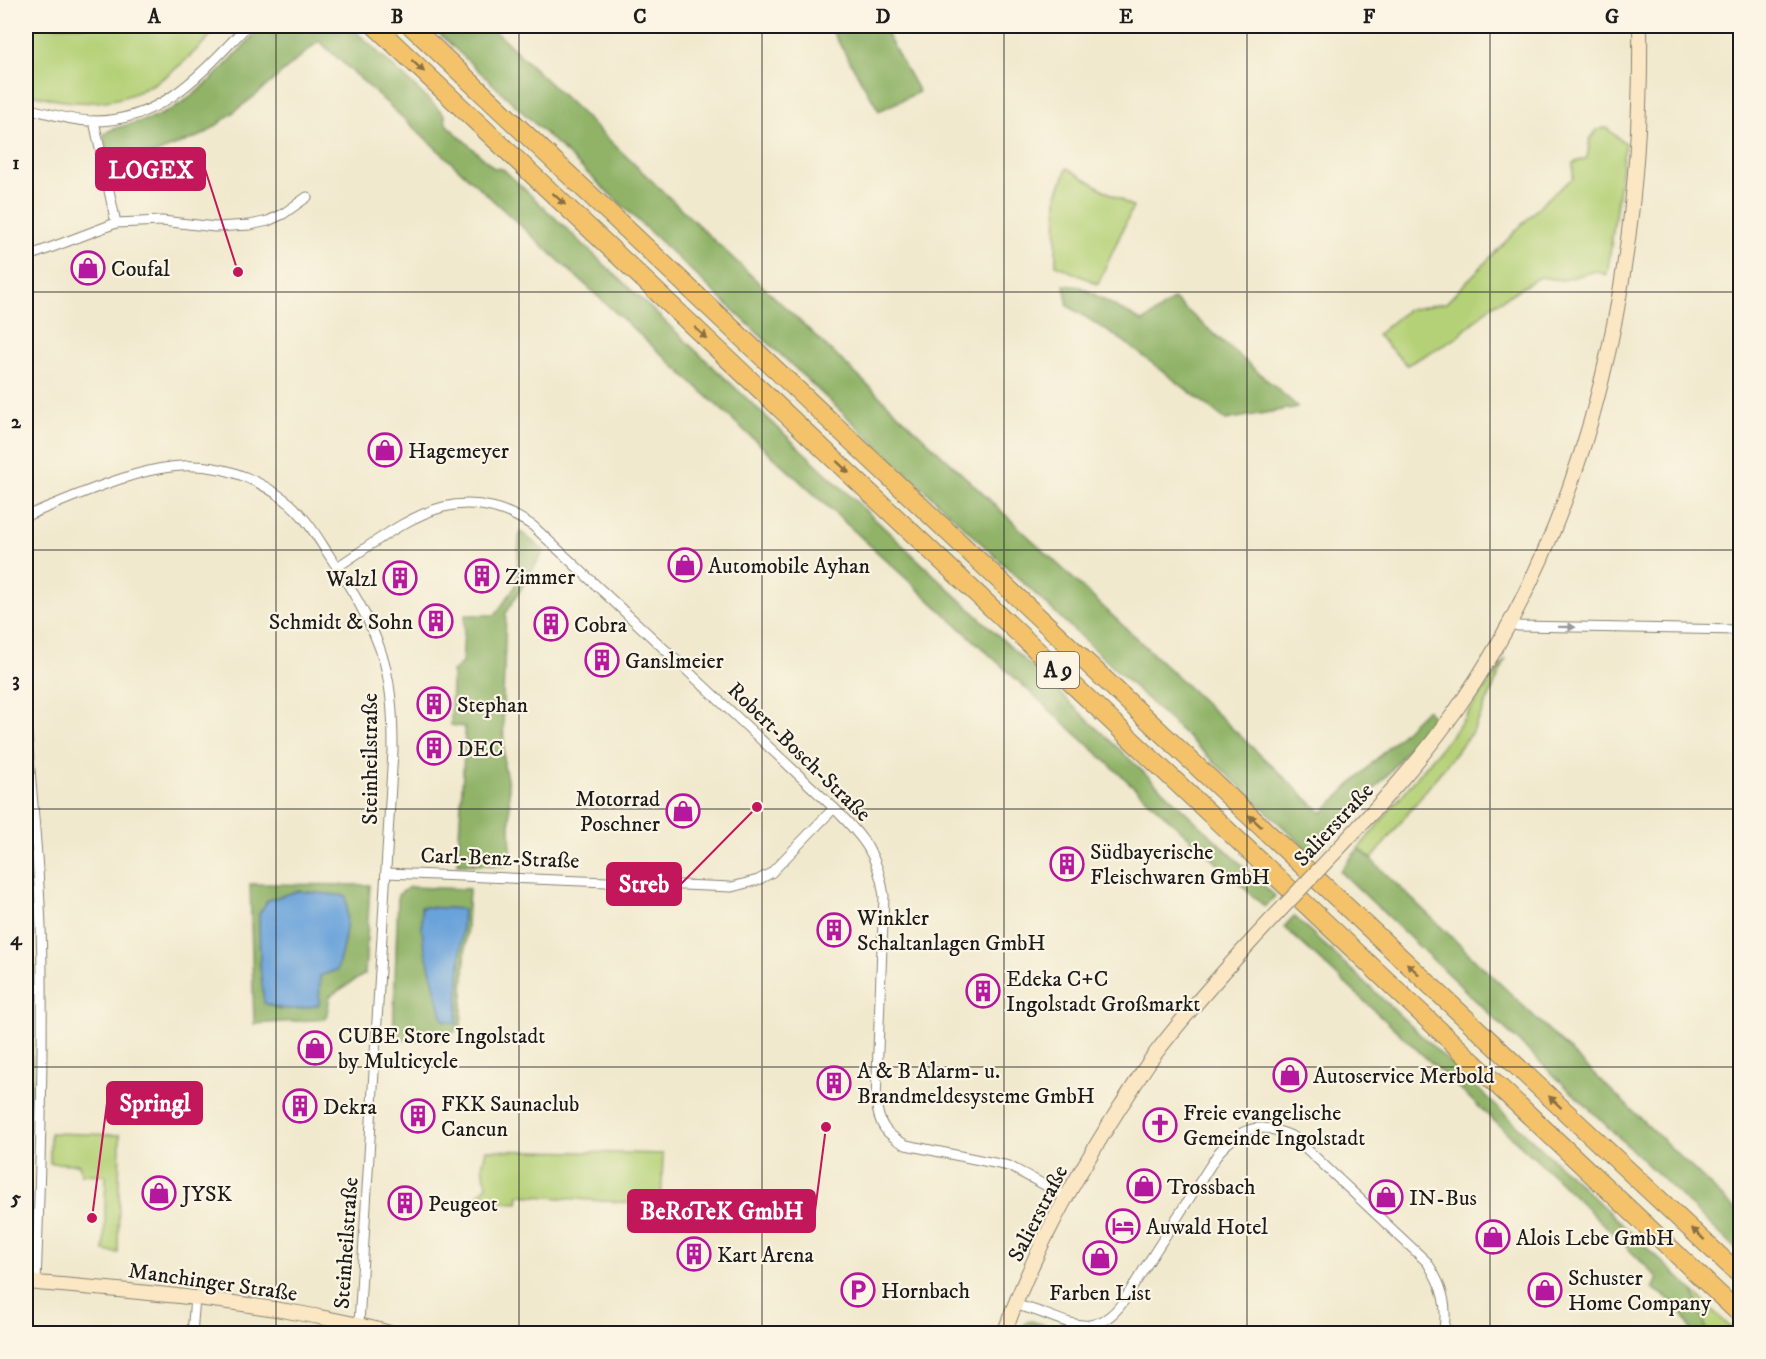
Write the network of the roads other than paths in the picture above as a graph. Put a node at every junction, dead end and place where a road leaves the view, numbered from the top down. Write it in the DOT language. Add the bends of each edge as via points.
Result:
graph roads {
  1 [pos="247,26"];
  2 [pos="375,26"];
  3 [pos="411,26"];
  4 [pos="1640,26"];
  5 [pos="26,108"];
  6 [pos="94,121"];
  7 [pos="306,197"];
  8 [pos="116,223"];
  9 [pos="26,257"];
  10 [pos="26,516"];
  11 [pos="338,567"];
  12 [pos="1509,624"];
  13 [pos="1740,630"];
  14 [pos="26,723"];
  15 [pos="834,808"];
  16 [pos="386,873"];
  17 [pos="1067,1197"];
  18 [pos="1740,1275"];
  19 [pos="31,1282"];
  20 [pos="195,1297"];
  21 [pos="1014,1305"];
  22 [pos="1740,1314"];
  23 [pos="359,1324"];
  24 [pos="192,1334"];
  25 [pos="393,1334"];
  26 [pos="1004,1334"];
  27 [pos="1443,1334"];
  1 -- 6 [label="street" via="180,92 134,114"];
  2 -- 22 [label="highway, A 9, one-way"];
  18 -- 3 [label="highway, A 9, one-way"];
  4 -- 12 [label="main road, Salierstraße" via="1636,181 1621,295 1609,351 1576,469 1536,570"];
  5 -- 6 [label="street"];
  6 -- 8 [label="street"];
  7 -- 8 [label="street" via="283,214 250,225"];
  8 -- 9 [label="street"];
  10 -- 11 [label="street, Steinheilstraße" via="153,470 218,468 260,484 285,500"];
  11 -- 15 [label="street, Robert-Bosch-Straße" via="407,522 444,506 483,504 518,516 540,532"];
  11 -- 16 [label="street, Steinheilstraße" via="373,632 390,691 393,751"];
  12 -- 13 [label="street, one-way"];
  12 -- 17 [label="main road, Salierstraße, bridge" via="1455,712 1421,756 1154,1055"];
  14 -- 19 [label="street" via="42,976 42,1109"];
  15 -- 16 [label="street, Carl-Benz-Straße" via="771,873 732,887"];
  15 -- 17 [label="street, Robert-Bosch-Straße" via="868,845 882,879 885,914 876,1101 882,1127 906,1145 1010,1166"];
  16 -- 23 [label="street, Steinheilstraße"];
  17 -- 21 [label="main road, Salierstraße"];
  19 -- 20 [label="main road, Manchinger Straße"];
  20 -- 23 [label="main road, Manchinger Straße"];
  20 -- 24 [label="street"];
  21 -- 26 [label="main road, Salierstraße"];
  21 -- 27 [label="street" via="1081,1326 1106,1321 1123,1302 1219,1152 1242,1131 1266,1128 1294,1137 1427,1262 1443,1292"];
  23 -- 25 [label="main road, Manchinger Straße"];
}
